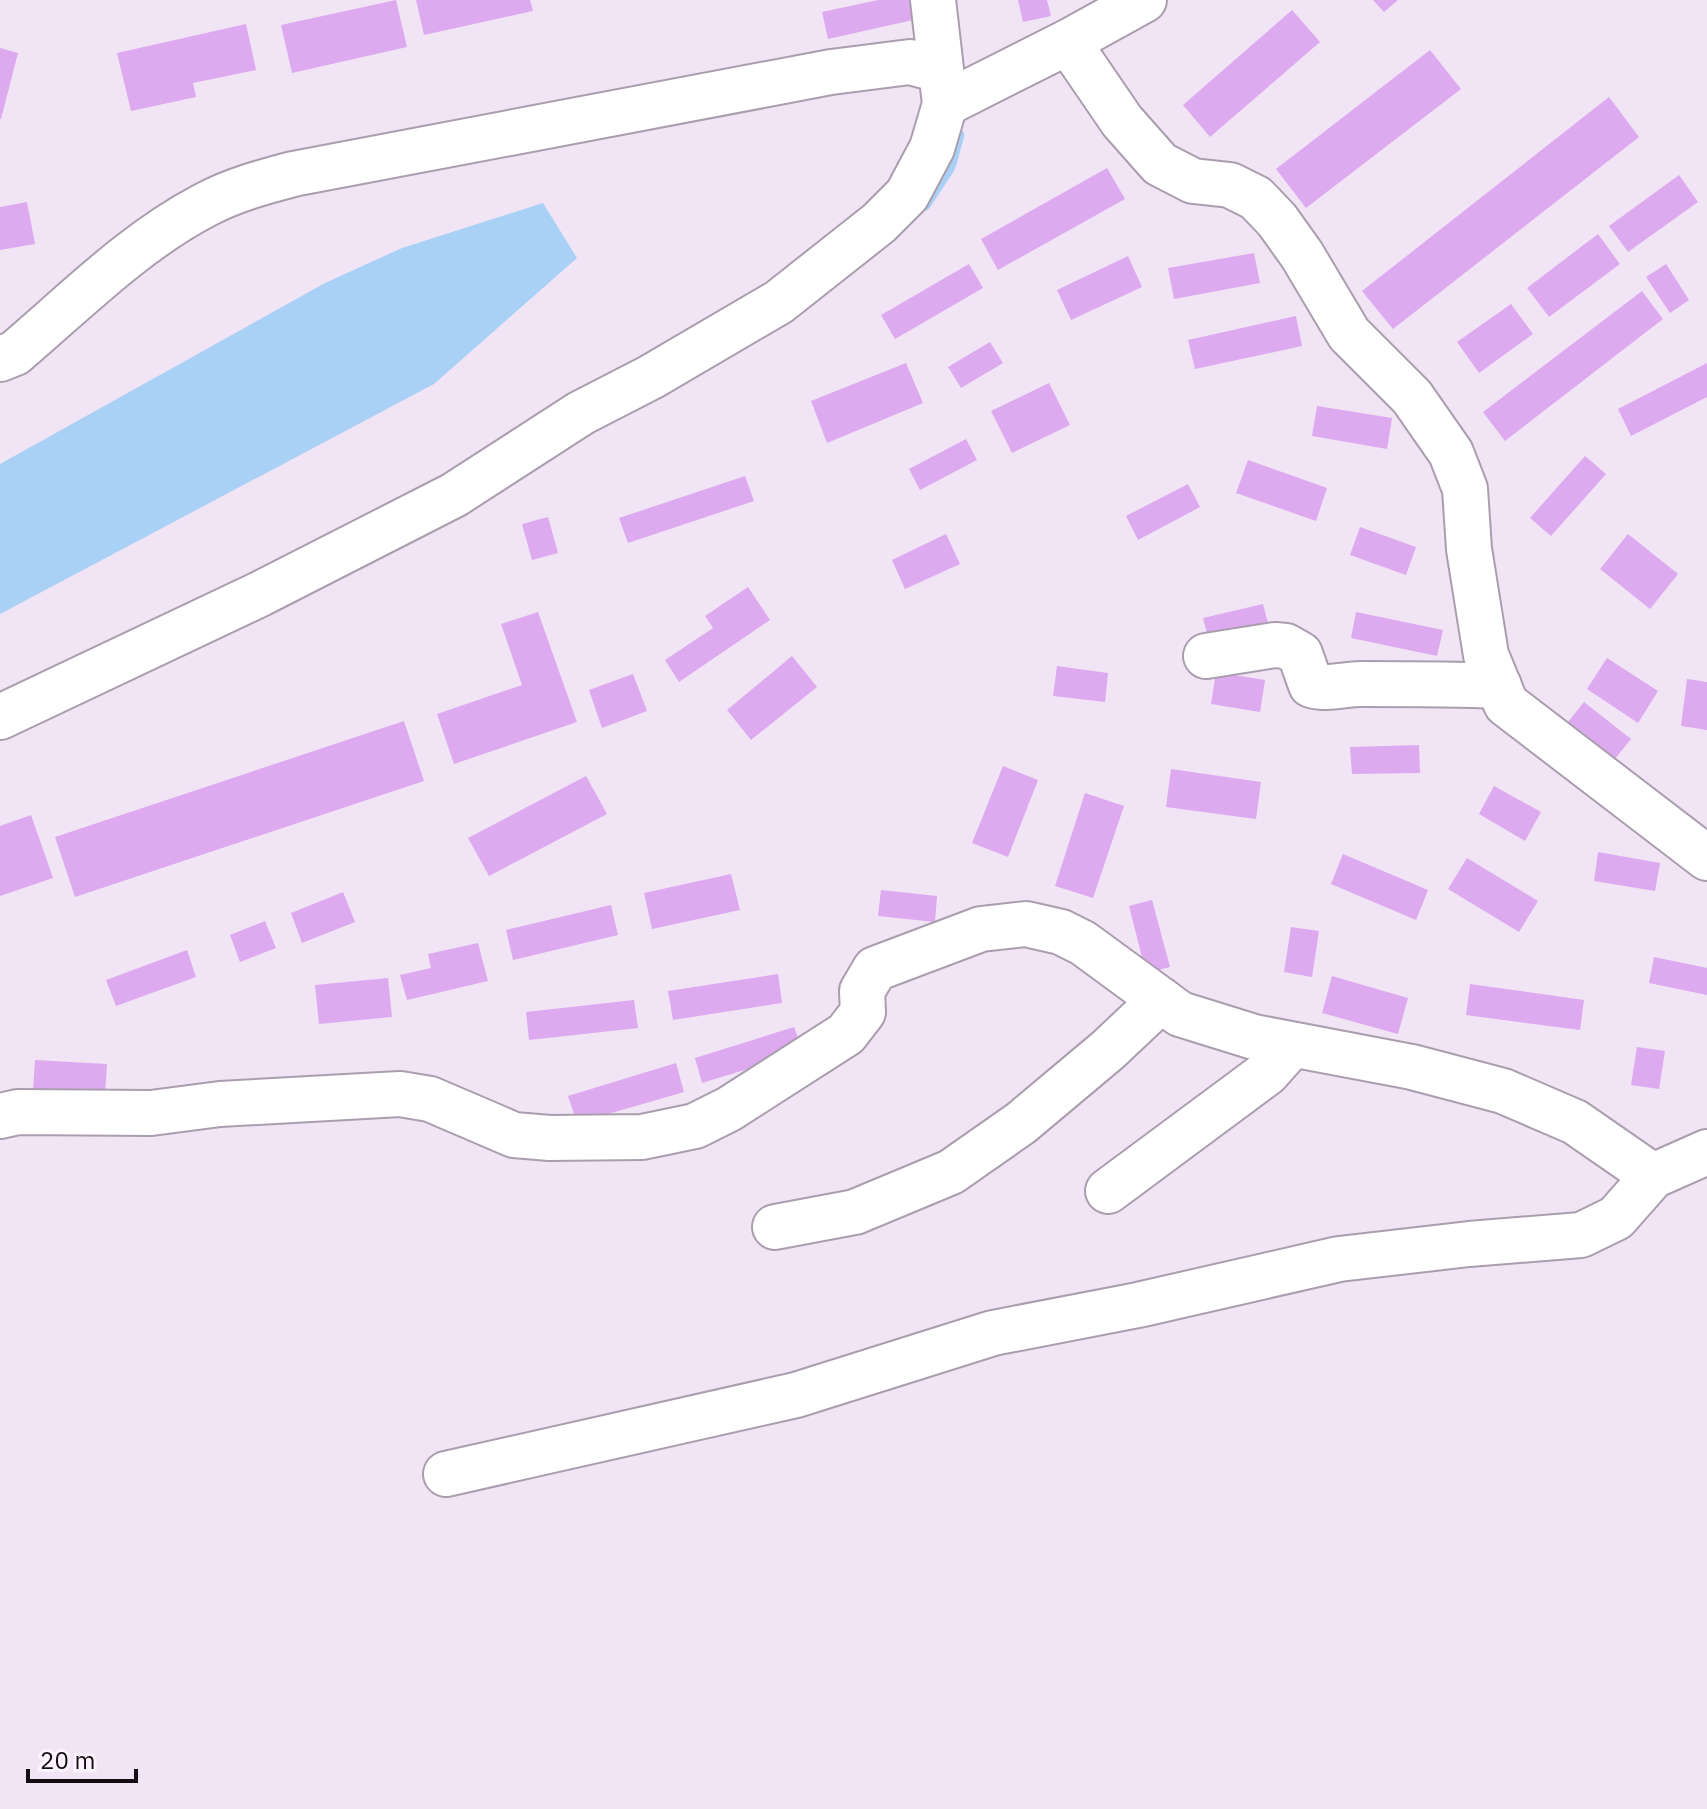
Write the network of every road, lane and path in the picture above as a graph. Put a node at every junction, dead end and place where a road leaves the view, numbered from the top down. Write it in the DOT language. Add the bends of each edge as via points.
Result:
graph roads {
  1 [pos="933,0"];
  2 [pos="1144,0"];
  3 [pos="1068,42"];
  4 [pos="942,87"];
  5 [pos="0,359"];
  6 [pos="1206,656"];
  7 [pos="1499,686"];
  8 [pos="0,717"];
  9 [pos="1707,858"];
  10 [pos="1161,1000"];
  11 [pos="1292,1045"];
  12 [pos="0,1116"];
  13 [pos="1707,1152"];
  14 [pos="1653,1176"];
  15 [pos="1108,1191"];
  16 [pos="775,1227"];
  17 [pos="446,1474"];
  1 -- 4 [label="street"];
  2 -- 3 [label="street"];
  3 -- 4 [label="street"];
  3 -- 7 [label="street" via="1122,121 1160,164 1193,181 1230,185 1256,198 1277,220 1349,334 1412,397 1451,453 1465,489 1486,655"];
  4 -- 5 [label="street" via="910,62 831,72 247,187 167,227 15,353"];
  4 -- 8 [label="street" via="932,148 907,195 779,302 581,413 454,495"];
  6 -- 7 [label="street" via="1286,646 1300,654 1311,685 1319,688"];
  7 -- 9 [label="street" via="1506,704"];
  10 -- 11 [label="street" via="1180,1014"];
  10 -- 12 [label="street" via="1083,943 1026,924 981,929 875,969 862,991 863,1012 846,1034 729,1109 695,1126 642,1137 514,1135 430,1099 400,1094 151,1113"];
  10 -- 16 [label="street" via="1021,1123 951,1172 855,1212"];
  11 -- 14 [label="street" via="1412,1067 1503,1091 1575,1122"];
  11 -- 15 [label="street" via="1267,1073"];
  13 -- 14 [label="street"];
  14 -- 17 [label="street" via="1616,1218 1581,1235 1339,1259 993,1333 796,1395"];
}
